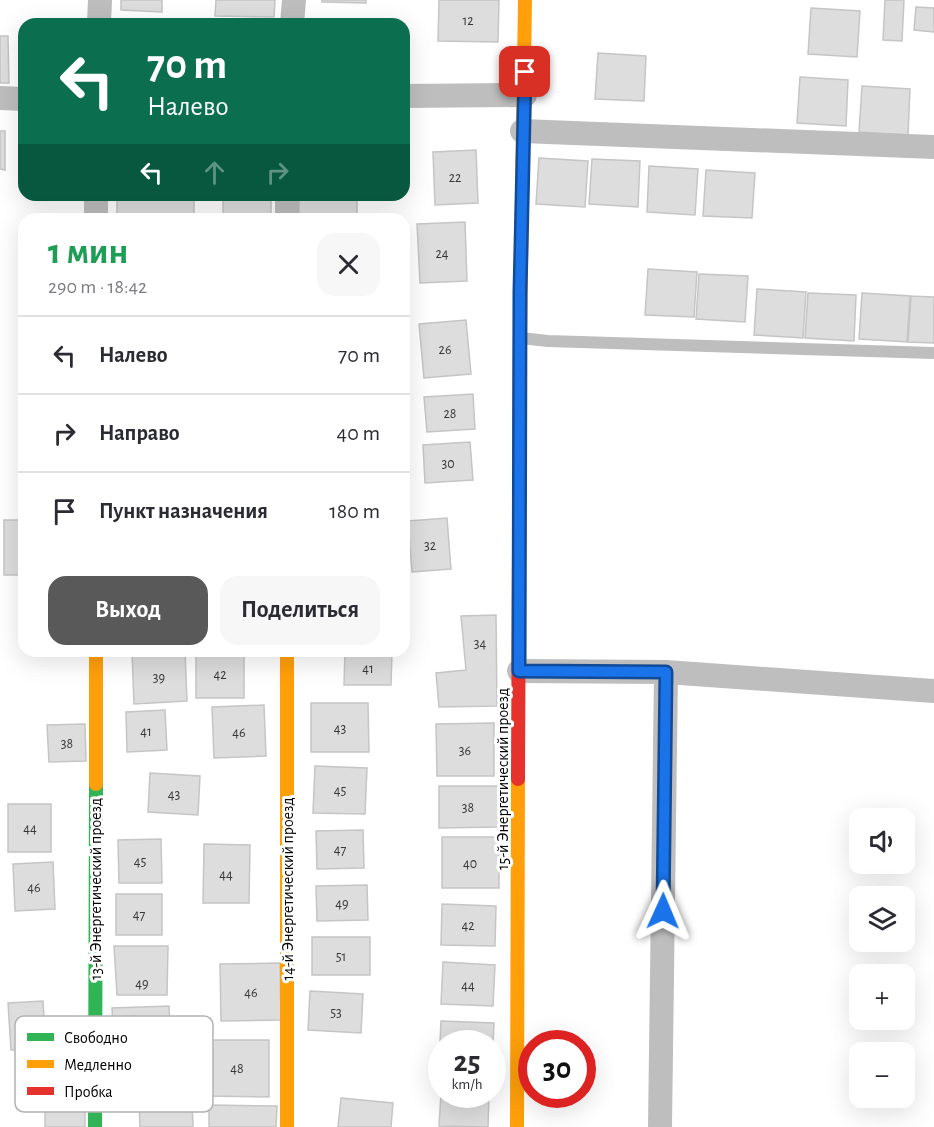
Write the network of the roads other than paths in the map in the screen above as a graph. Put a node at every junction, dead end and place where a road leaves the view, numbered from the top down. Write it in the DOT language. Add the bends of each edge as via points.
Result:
graph roads {
  1 [pos="100,0"];
  2 [pos="294,0"];
  3 [pos="525,0"];
  4 [pos="99,18"];
  5 [pos="292,18"];
  6 [pos="525,95"];
  7 [pos="410,96"];
  8 [pos="0,98"];
  9 [pos="18,99"];
  10 [pos="522,131"];
  11 [pos="934,147"];
  12 [pos="520,337"];
  13 [pos="934,353"];
  14 [pos="96,657"];
  15 [pos="287,657"];
  16 [pos="519,671"];
  17 [pos="666,672"];
  18 [pos="934,691"];
  19 [pos="95,1016"];
  20 [pos="95,1112"];
  21 [pos="95,1127"];
  22 [pos="287,1127"];
  23 [pos="517,1127"];
  24 [pos="660,1127"];
  1 -- 4 [label="street"];
  2 -- 5 [label="street"];
  3 -- 6 [label="street, 15-й Энергетический проезд"];
  6 -- 7 [label="street"];
  6 -- 10 [label="street, 15-й Энергетический проезд"];
  8 -- 9 [label="street"];
  10 -- 11 [label="street"];
  10 -- 12 [label="street, 15-й Энергетический проезд"];
  12 -- 13 [label="lane" via="559,342"];
  12 -- 16 [label="street, 15-й Энергетический проезд"];
  14 -- 19 [label="street, 13-й Энергетический проезд"];
  15 -- 22 [label="street, 14-й Энергетический проезд"];
  16 -- 17 [label="street"];
  16 -- 23 [label="street, 15-й Энергетический проезд"];
  17 -- 18 [label="street"];
  17 -- 24 [label="street"];
  20 -- 21 [label="street, 13-й Энергетический проезд"];
}
